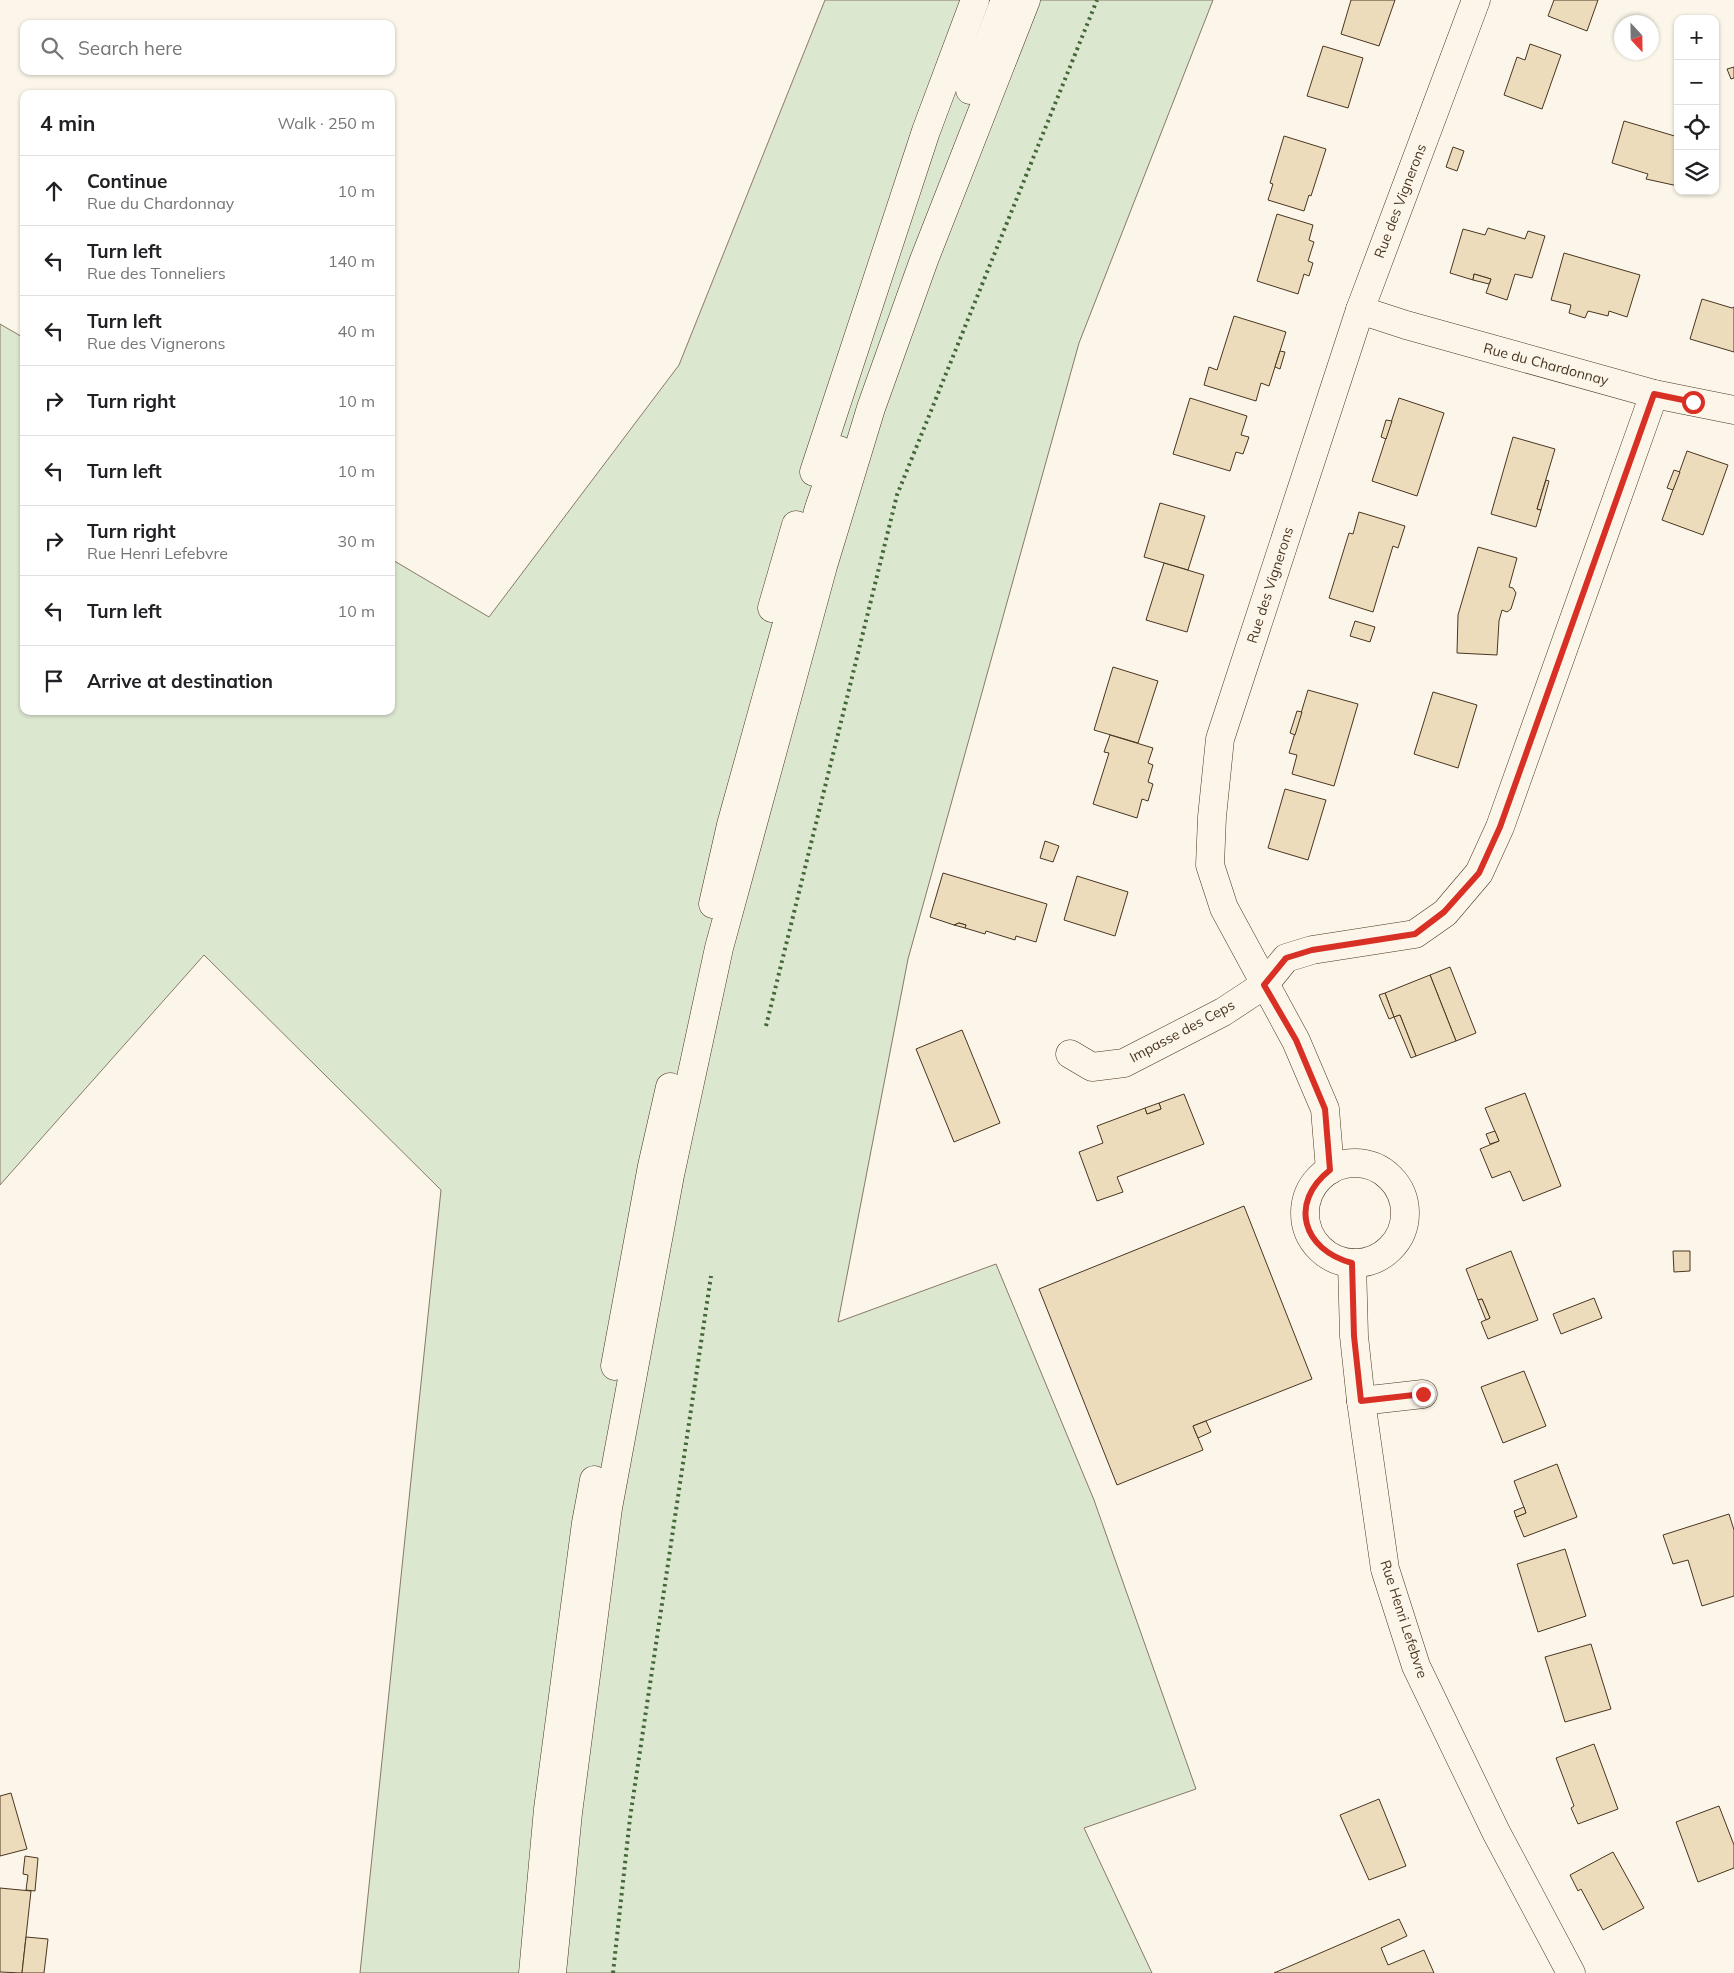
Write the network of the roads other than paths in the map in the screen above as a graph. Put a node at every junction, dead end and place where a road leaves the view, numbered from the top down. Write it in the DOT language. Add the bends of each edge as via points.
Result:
graph roads {
  1 [pos="974,0"];
  2 [pos="1005,0"];
  3 [pos="1026,0"];
  4 [pos="1476,0"];
  5 [pos="1360,310"];
  6 [pos="1654,394"];
  7 [pos="1734,410"];
  8 [pos="731,825"];
  9 [pos="1264,985"];
  10 [pos="1070,1054"];
  11 [pos="1330,1170"];
  12 [pos="1352,1263"];
  13 [pos="1423,1394"];
  14 [pos="1361,1401"];
  15 [pos="533,1973"];
  16 [pos="552,1973"];
  17 [pos="1571,1973"];
  1 -- 8 [label="main road" via="926,131 784,563 730,776"];
  2 -- 8 [label="main road" via="907,254 819,508"];
  3 -- 16 [label="main road" via="870,408 823,566 719,948 670,1175 608,1508 568,1813"];
  4 -- 5 [label="main road, Rue des Vignerons"];
  5 -- 6 [label="main road, Rue du Chardonnay" via="1406,326"];
  5 -- 9 [label="main road, Rue des Vignerons" via="1220,739 1210,865 1224,908"];
  6 -- 7 [label="main road, Rue du Chardonnay"];
  6 -- 9 [label="main road, Impasse des Ceps" via="1500,827 1479,873 1444,912 1415,934 1312,950 1286,958"];
  8 -- 15 [label="main road" via="652,1166 586,1523 548,1809"];
  9 -- 10 [label="main road, Impasse des Ceps" via="1223,1012 1124,1063 1092,1067"];
  9 -- 11 [label="main road, Rue des Vignerons" via="1296,1040 1325,1109"];
  11 -- 12 [label="main road" via="1309,1194 1306,1220 1311,1237 1318,1246 1334,1259"];
  11 -- 12 [label="main road" via="1346,1164 1365,1163 1391,1178 1403,1197 1406,1220 1401,1235 1390,1249 1372,1260"];
  12 -- 14 [label="main road, Rue Henri Lefebvre" via="1354,1336"];
  13 -- 14 [label="main road"];
  14 -- 17 [label="main road, Rue Henri Lefebvre" via="1386,1570 1416,1666 1496,1832"];
}
